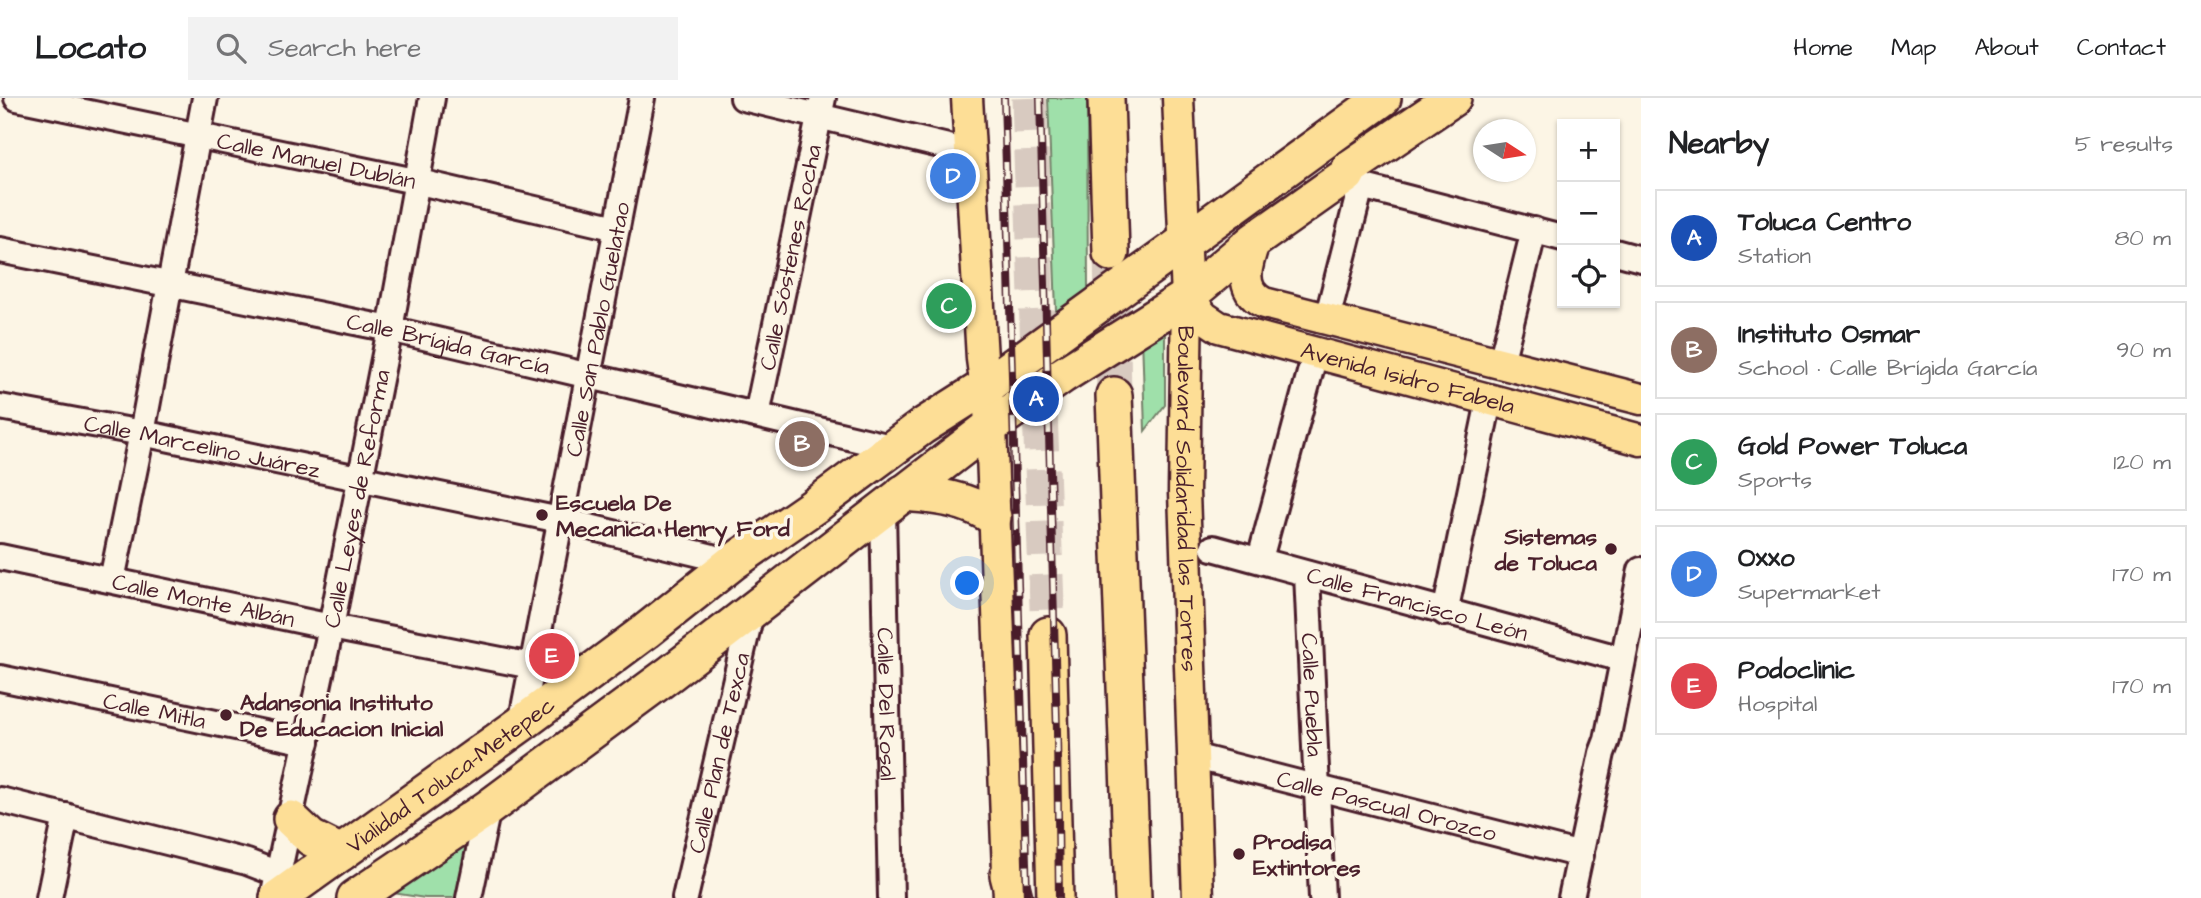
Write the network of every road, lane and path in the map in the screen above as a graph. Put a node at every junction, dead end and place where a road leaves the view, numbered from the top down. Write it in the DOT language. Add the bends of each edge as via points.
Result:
graph roads {
  1 [pos="17,98"];
  2 [pos="205,98"];
  3 [pos="432,98"];
  4 [pos="642,98"];
  5 [pos="743,98"];
  6 [pos="967,98"];
  7 [pos="1107,98"];
  8 [pos="1178,98"];
  9 [pos="1453,98"];
  10 [pos="1374,101"];
  11 [pos="821,106"];
  12 [pos="198,135"];
  13 [pos="969,152"];
  14 [pos="415,181"];
  15 [pos="617,228"];
  16 [pos="1534,230"];
  17 [pos="1557,237"];
  18 [pos="1255,240"];
  19 [pos="1184,243"];
  20 [pos="0,250"];
  21 [pos="1111,253"];
  22 [pos="1620,254"];
  23 [pos="1641,260"];
  24 [pos="170,285"];
  25 [pos="1187,297"];
  26 [pos="1328,318"];
  27 [pos="390,329"];
  28 [pos="1315,354"];
  29 [pos="1501,363"];
  30 [pos="587,374"];
  31 [pos="986,386"];
  32 [pos="1114,395"];
  33 [pos="1641,399"];
  34 [pos="1489,401"];
  35 [pos="0,407"];
  36 [pos="757,415"];
  37 [pos="991,426"];
  38 [pos="142,433"];
  39 [pos="1641,440"];
  40 [pos="895,448"];
  41 [pos="360,478"];
  42 [pos="893,502"];
  43 [pos="993,517"];
  44 [pos="560,520"];
  45 [pos="1213,548"];
  46 [pos="0,557"];
  47 [pos="1260,559"];
  48 [pos="733,562"];
  49 [pos="1641,570"];
  50 [pos="1307,574"];
  51 [pos="112,580"];
  52 [pos="752,609"];
  53 [pos="1445,612"];
  54 [pos="331,627"];
  55 [pos="1048,635"];
  56 [pos="1622,659"];
  57 [pos="532,666"];
  58 [pos="0,678"];
  59 [pos="521,724"];
  60 [pos="307,742"];
  61 [pos="1193,756"];
  62 [pos="1318,786"];
  63 [pos="0,800"];
  64 [pos="488,808"];
  65 [pos="66,816"];
  66 [pos="291,819"];
  67 [pos="341,853"];
  68 [pos="1581,855"];
  69 [pos="1010,890"];
  70 [pos="286,891"];
  71 [pos="366,897"];
  72 [pos="49,898"];
  73 [pos="469,898"];
  74 [pos="685,898"];
  75 [pos="891,898"];
  76 [pos="1055,898"];
  77 [pos="1133,898"];
  78 [pos="1198,898"];
  79 [pos="1322,898"];
  80 [pos="1571,898"];
  1 -- 12 [label="street, Calle Manuel Dublán"];
  2 -- 12 [label="street"];
  3 -- 14 [label="street, Calle Leyes de Reforma"];
  4 -- 15 [label="street, Calle San Pablo Guelatao"];
  5 -- 11 [label="street"];
  6 -- 13 [label="main road"];
  7 -- 21 [label="highway"];
  8 -- 19 [label="main road, Boulevard Solidaridad las Torres"];
  9 -- 18 [label="highway, Vialidad Toluca-Metepec"];
  10 -- 19 [label="highway, Vialidad Toluca-Metepec"];
  11 -- 13 [label="street"];
  11 -- 36 [label="street, Calle Sóstenes Rocha"];
  12 -- 14 [label="street, Calle Manuel Dublán"];
  12 -- 24 [label="street"];
  13 -- 31 [label="main road"];
  14 -- 15 [label="street, Calle Manuel Dublán"];
  14 -- 27 [label="street, Calle Leyes de Reforma"];
  15 -- 30 [label="street, Calle San Pablo Guelatao"];
  16 -- 17 [label="street"];
  16 -- 26 [label="street" via="1361,186"];
  16 -- 29 [label="street"];
  18 -- 25 [label="highway, Vialidad Toluca-Metepec"];
  18 -- 26 [label="main road, Avenida Isidro Fabela" via="1246,273 1247,285 1257,299 1277,308"];
  19 -- 25 [label="main road, Boulevard Solidaridad las Torres"];
  19 -- 31 [label="highway, Vialidad Toluca-Metepec"];
  20 -- 24 [label="street, Calle Brígida García"];
  22 -- 23 [label="street"];
  24 -- 27 [label="street, Calle Brígida García"];
  24 -- 38 [label="street"];
  25 -- 28 [label="main road, Avenida Isidro Fabela" via="1219,327"];
  25 -- 37 [label="highway, Vialidad Toluca-Metepec"];
  25 -- 61 [label="main road, Boulevard Solidaridad las Torres" via="1184,492"];
  26 -- 29 [label="main road, Avenida Isidro Fabela"];
  27 -- 30 [label="street, Calle Brígida García"];
  27 -- 41 [label="street, Calle Leyes de Reforma"];
  28 -- 34 [label="main road, Avenida Isidro Fabela"];
  28 -- 47 [label="street"];
  29 -- 33 [label="main road, Avenida Isidro Fabela"];
  30 -- 36 [label="street, Calle Brígida García"];
  30 -- 44 [label="street, Calle San Pablo Guelatao"];
  31 -- 37 [label="main road"];
  31 -- 40 [label="highway, Vialidad Toluca-Metepec"];
  32 -- 77 [label="highway"];
  34 -- 39 [label="main road, Avenida Isidro Fabela"];
  34 -- 53 [label="street"];
  35 -- 38 [label="street, Calle Marcelino Juárez"];
  36 -- 40 [label="street, Calle Brígida García"];
  37 -- 42 [label="highway, Vialidad Toluca-Metepec"];
  37 -- 43 [label="main road"];
  38 -- 41 [label="street, Calle Marcelino Juárez"];
  38 -- 51 [label="street"];
  40 -- 48 [label="highway, Vialidad Toluca-Metepec"];
  41 -- 44 [label="street, Calle Marcelino Juárez"];
  41 -- 54 [label="street, Calle Leyes de Reforma"];
  42 -- 43 [label="highway" via="955,500"];
  42 -- 52 [label="highway, Vialidad Toluca-Metepec"];
  42 -- 75 [label="street, Calle Del Rosal"];
  43 -- 69 [label="main road"];
  44 -- 48 [label="street, Calle Marcelino Juárez"];
  44 -- 57 [label="street, Calle San Pablo Guelatao"];
  45 -- 47 [label="street, Calle Francisco León"];
  46 -- 51 [label="street, Calle Monte Albán"];
  47 -- 50 [label="street, Calle Francisco León"];
  48 -- 59 [label="highway, Vialidad Toluca-Metepec"];
  49 -- 56 [label="street"];
  50 -- 53 [label="street, Calle Francisco León"];
  50 -- 62 [label="street, Calle Puebla"];
  51 -- 54 [label="street, Calle Monte Albán"];
  52 -- 64 [label="highway, Vialidad Toluca-Metepec"];
  52 -- 74 [label="street, Calle Plan de Texca"];
  53 -- 56 [label="street, Calle Francisco León"];
  54 -- 57 [label="street, Calle Monte Albán"];
  54 -- 60 [label="street, Calle Leyes de Reforma"];
  55 -- 76 [label="highway"];
  56 -- 68 [label="street"];
  57 -- 59 [label="street, Calle San Pablo Guelatao"];
  58 -- 60 [label="street, Calle Mitla"];
  59 -- 67 [label="highway, Vialidad Toluca-Metepec"];
  60 -- 66 [label="street, Calle Leyes de Reforma"];
  61 -- 62 [label="street, Calle Pascual Orozco"];
  61 -- 78 [label="main road, Boulevard Solidaridad las Torres"];
  62 -- 68 [label="street, Calle Pascual Orozco"];
  62 -- 79 [label="street, Calle Puebla"];
  63 -- 65 [label="street"];
  64 -- 71 [label="highway, Vialidad Toluca-Metepec"];
  64 -- 73 [label="street"];
  65 -- 70 [label="street" via="247,862"];
  65 -- 72 [label="street"];
  66 -- 67 [label="highway" via="311,838"];
  66 -- 70 [label="street, Calle Leyes de Reforma"];
  67 -- 70 [label="highway, Vialidad Toluca-Metepec"];
  68 -- 80 [label="street"];
}
